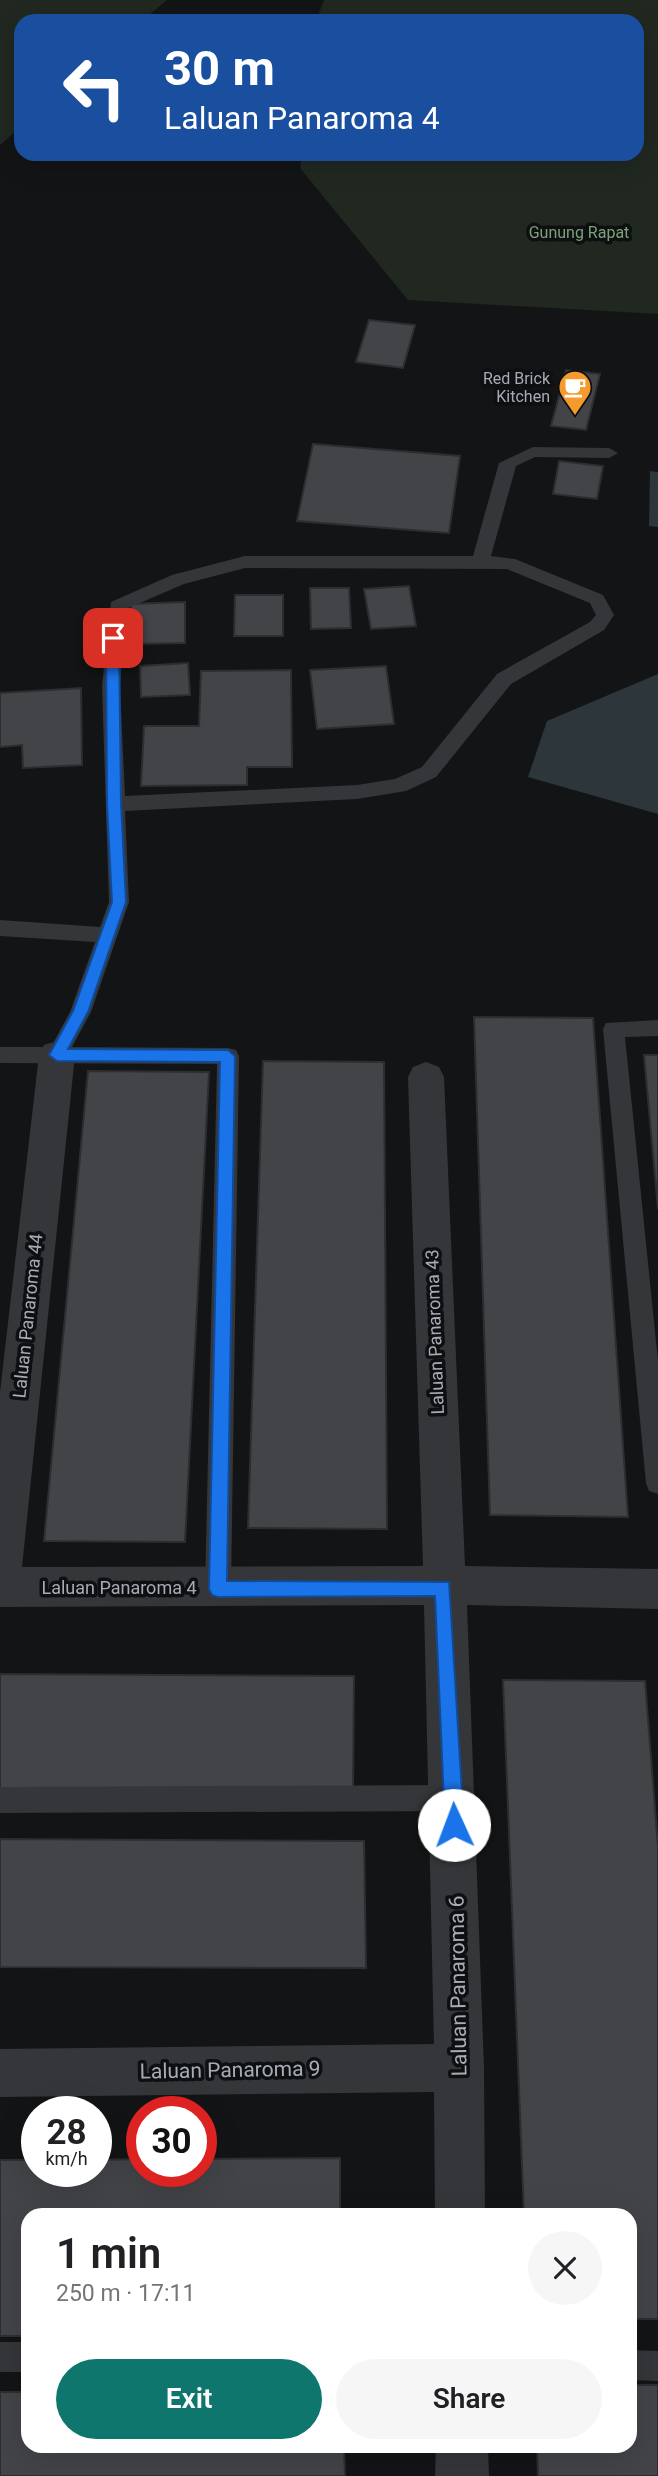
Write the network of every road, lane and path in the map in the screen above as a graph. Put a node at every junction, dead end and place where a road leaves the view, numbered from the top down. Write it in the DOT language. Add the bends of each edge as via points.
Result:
graph roads {
  1 [pos="609,453"];
  2 [pos="481,562"];
  3 [pos="114,804"];
  4 [pos="0,928"];
  5 [pos="107,935"];
  6 [pos="658,1028"];
  7 [pos="0,1055"];
  8 [pos="57,1055"];
  9 [pos="426,1077"];
  10 [pos="658,1483"];
  11 [pos="0,1577"];
  12 [pos="0,1587"];
  13 [pos="443,1588"];
  14 [pos="218,1589"];
  15 [pos="658,1589"];
  16 [pos="454,1798"];
  17 [pos="0,1800"];
  18 [pos="460,2068"];
  19 [pos="0,2073"];
  20 [pos="460,2208"];
  21 [pos="0,2357"];
  22 [pos="21,2357"];
  23 [pos="637,2365"];
  24 [pos="658,2366"];
  25 [pos="462,2453"];
  26 [pos="462,2476"];
  1 -- 2 [label="lane" via="533,452 508,463"];
  2 -- 3 [label="lane" via="245,562 178,579 117,606 112,664"];
  2 -- 3 [label="lane" via="509,563 597,599 605,615 597,626 490,693 429,772 399,786 357,792"];
  3 -- 5 [label="lane" via="119,902"];
  4 -- 5 [label="lane"];
  5 -- 8 [label="lane" via="80,1012"];
  6 -- 10 [label="lane" via="614,1029"];
  7 -- 8 [label="lane"];
  8 -- 11 [label="street, Laluan Panaroma 44"];
  8 -- 14 [label="lane" via="228,1056"];
  9 -- 13 [label="street, Laluan Panaroma 43"];
  12 -- 14 [label="street, Laluan Panaroma 4"];
  13 -- 14 [label="street, Laluan Panaroma 4"];
  13 -- 15 [label="street, Laluan Panaroma 4" via="570,1585"];
  13 -- 16 [label="street, Laluan Panaroma 6"];
  16 -- 17 [label="lane"];
  16 -- 18 [label="street, Laluan Panaroma 6"];
  18 -- 19 [label="street, Laluan Panaroma 9"];
  18 -- 20 [label="street, Laluan Panaroma 6"];
  21 -- 22 [label="lane"];
  23 -- 24 [label="lane"];
  25 -- 26 [label="street"];
}
